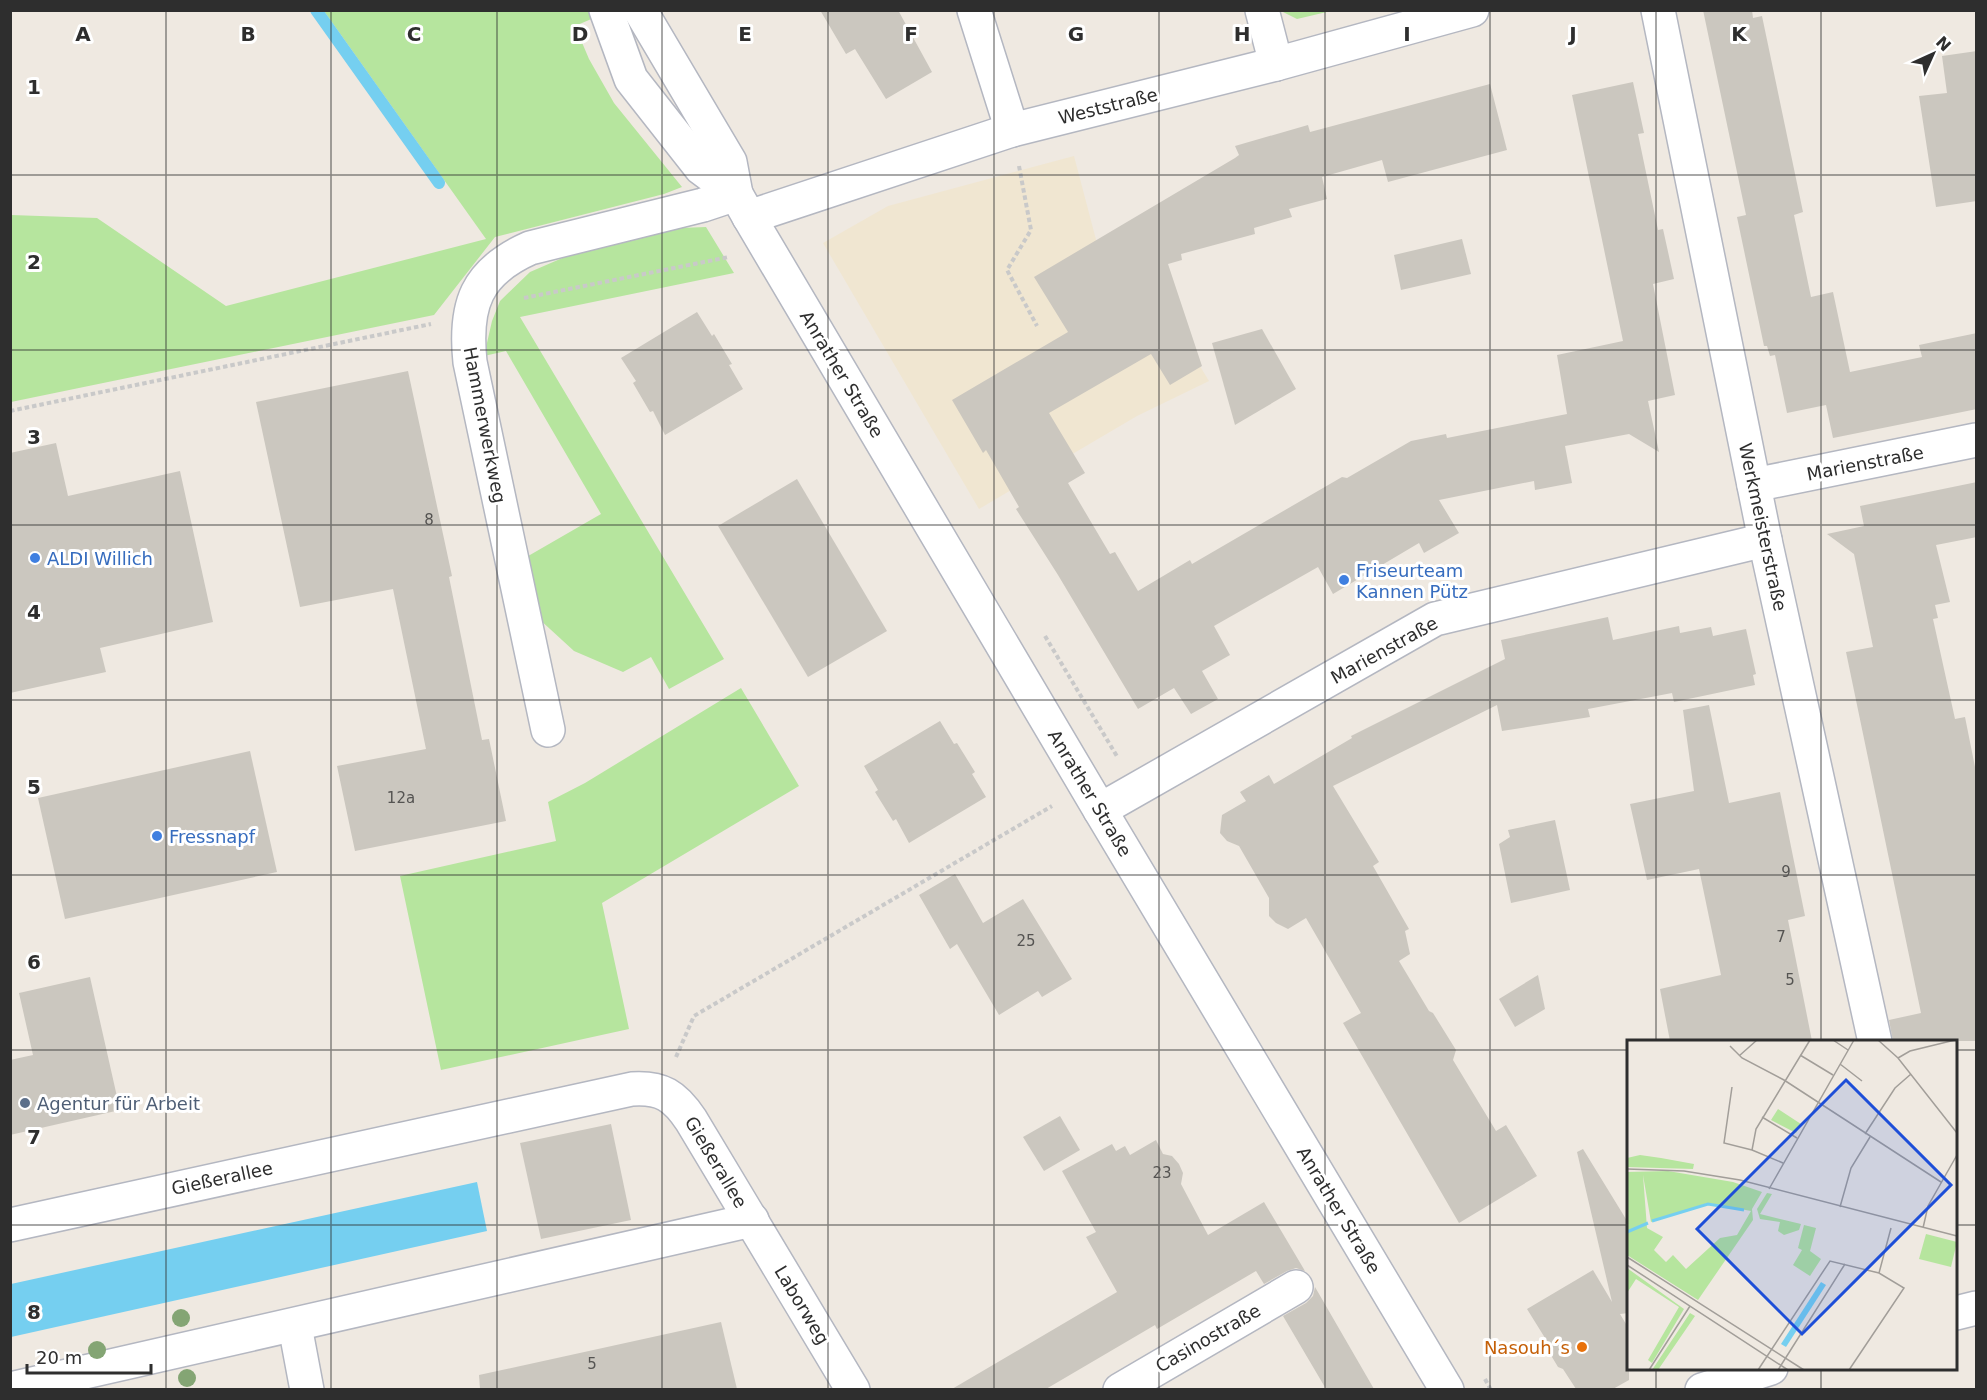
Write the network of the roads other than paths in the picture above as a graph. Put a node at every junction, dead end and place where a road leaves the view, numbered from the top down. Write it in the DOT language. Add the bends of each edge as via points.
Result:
graph roads {
  1 [pos="606,10"];
  2 [pos="640,10"];
  3 [pos="974,10"];
  4 [pos="1262,10"];
  5 [pos="1472,10"];
  6 [pos="1658,10"];
  7 [pos="1276,64"];
  8 [pos="1012,130"];
  9 [pos="742,206"];
  10 [pos="1977,440"];
  11 [pos="1754,485"];
  12 [pos="1765,540"];
  13 [pos="548,730"];
  14 [pos="1100,810"];
  15 [pos="1875,1040"];
  16 [pos="752,1220"];
  17 [pos="10,1225"];
  18 [pos="1296,1287"];
  19 [pos="1977,1308"];
  20 [pos="1957,1313"];
  21 [pos="295,1326"];
  22 [pos="1765,1370"];
  23 [pos="10,1389"];
  24 [pos="307,1389"];
  25 [pos="853,1389"];
  26 [pos="1120,1389"];
  27 [pos="1447,1389"];
  28 [pos="1702,1389"];
  1 -- 9 [label="street, Anrather Straße" via="631,79 701,168"];
  2 -- 9 [label="street, Anrather Straße" via="730,162"];
  3 -- 8 [label="street"];
  4 -- 7 [label="street"];
  5 -- 7 [label="street, Weststraße"];
  6 -- 11 [label="street, Werkmeisterstraße"];
  7 -- 8 [label="street, Weststraße"];
  8 -- 9 [label="street, Weststraße"];
  9 -- 13 [label="street, Hammerwerkweg" via="703,205 549,243 512,256 497,266 475,297 469,316 468,344 473,381"];
  9 -- 14 [label="street, Anrather Straße"];
  10 -- 11 [label="street, Marienstraße"];
  11 -- 12 [label="street, Werkmeisterstraße"];
  12 -- 14 [label="street, Marienstraße" via="1435,619"];
  12 -- 15 [label="street, Werkmeisterstraße"];
  14 -- 27 [label="street, Anrather Straße"];
  16 -- 17 [label="street, Gießerallee" via="685,1110 660,1091 632,1089"];
  16 -- 21 [label="street, Gießerallee"];
  16 -- 25 [label="street, Laborweg"];
  18 -- 26 [label="street, Casinostraße"];
  19 -- 20 [label="street"];
  21 -- 23 [label="street, Gießerallee"];
  21 -- 24 [label="street"];
  22 -- 28 [label="street"];
}
